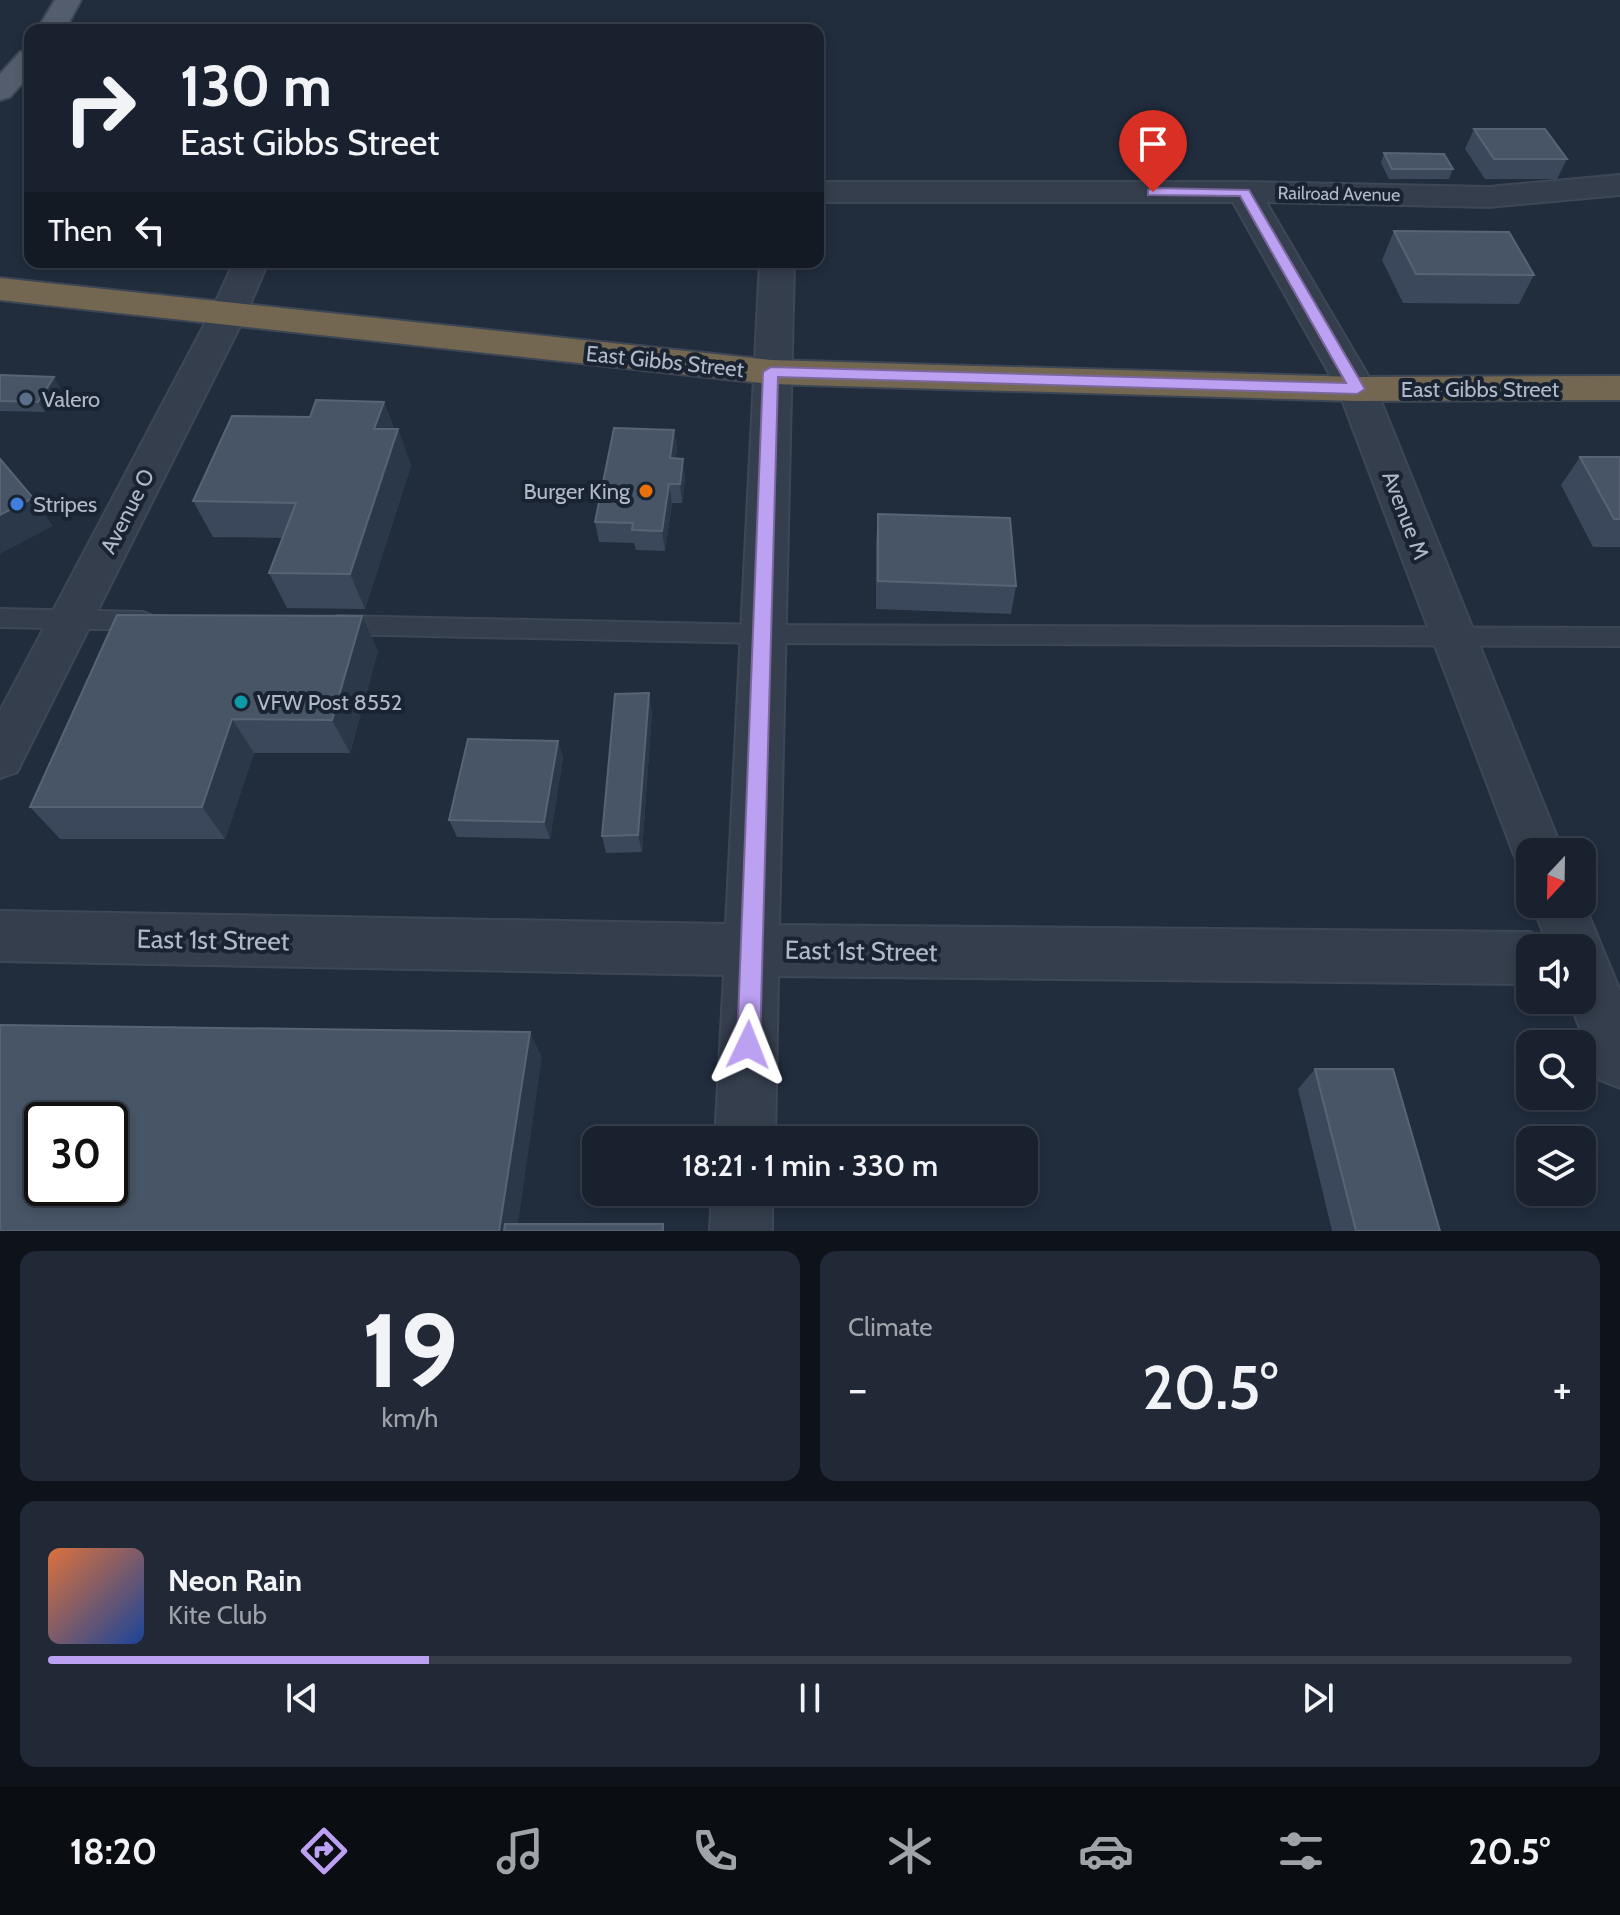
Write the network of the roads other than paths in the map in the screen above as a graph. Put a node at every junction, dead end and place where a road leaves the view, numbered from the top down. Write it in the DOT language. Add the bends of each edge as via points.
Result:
graph roads {
  1 [pos="68,0"];
  2 [pos="54,24"];
  3 [pos="24,65"];
  4 [pos="0,91"];
  5 [pos="1620,185"];
  6 [pos="824,192"];
  7 [pos="1244,192"];
  8 [pos="248,268"];
  9 [pos="777,268"];
  10 [pos="0,289"];
  11 [pos="228,314"];
  12 [pos="771,372"];
  13 [pos="1620,388"];
  14 [pos="1357,389"];
  15 [pos="0,618"];
  16 [pos="71,620"];
  17 [pos="165,622"];
  18 [pos="322,625"];
  19 [pos="762,634"];
  20 [pos="1454,637"];
  21 [pos="1620,637"];
  22 [pos="0,758"];
  23 [pos="1533,838"];
  24 [pos="0,936"];
  25 [pos="752,950"];
  26 [pos="1516,958"];
  27 [pos="1620,959"];
  28 [pos="1596,960"];
  29 [pos="1596,997"];
  30 [pos="1620,1060"];
  31 [pos="746,1126"];
  32 [pos="742,1206"];
  33 [pos="741,1231"];
  1 -- 2 [label="main road"];
  3 -- 4 [label="main road"];
  5 -- 7 [label="street, Railroad Avenue" via="1489,197"];
  6 -- 7 [label="street, Railroad Avenue"];
  7 -- 14 [label="street, Avenue M"];
  8 -- 11 [label="street, Avenue O"];
  9 -- 12 [label="street"];
  10 -- 11 [label="highway, East Gibbs Street"];
  11 -- 12 [label="highway, East Gibbs Street"];
  11 -- 16 [label="street, Avenue O"];
  12 -- 14 [label="highway, East Gibbs Street"];
  12 -- 19 [label="street"];
  13 -- 14 [label="highway, East Gibbs Street"];
  14 -- 20 [label="street, Avenue M"];
  15 -- 16 [label="lane"];
  16 -- 17 [label="lane"];
  16 -- 22 [label="street, Avenue O"];
  18 -- 19 [label="lane"];
  19 -- 20 [label="lane"];
  19 -- 25 [label="street"];
  20 -- 21 [label="lane"];
  20 -- 23 [label="street, Avenue M"];
  24 -- 25 [label="street, East 1st Street"];
  25 -- 26 [label="street, East 1st Street"];
  25 -- 31 [label="street"];
  27 -- 28 [label="street"];
  29 -- 30 [label="street"];
  32 -- 33 [label="street"];
}
